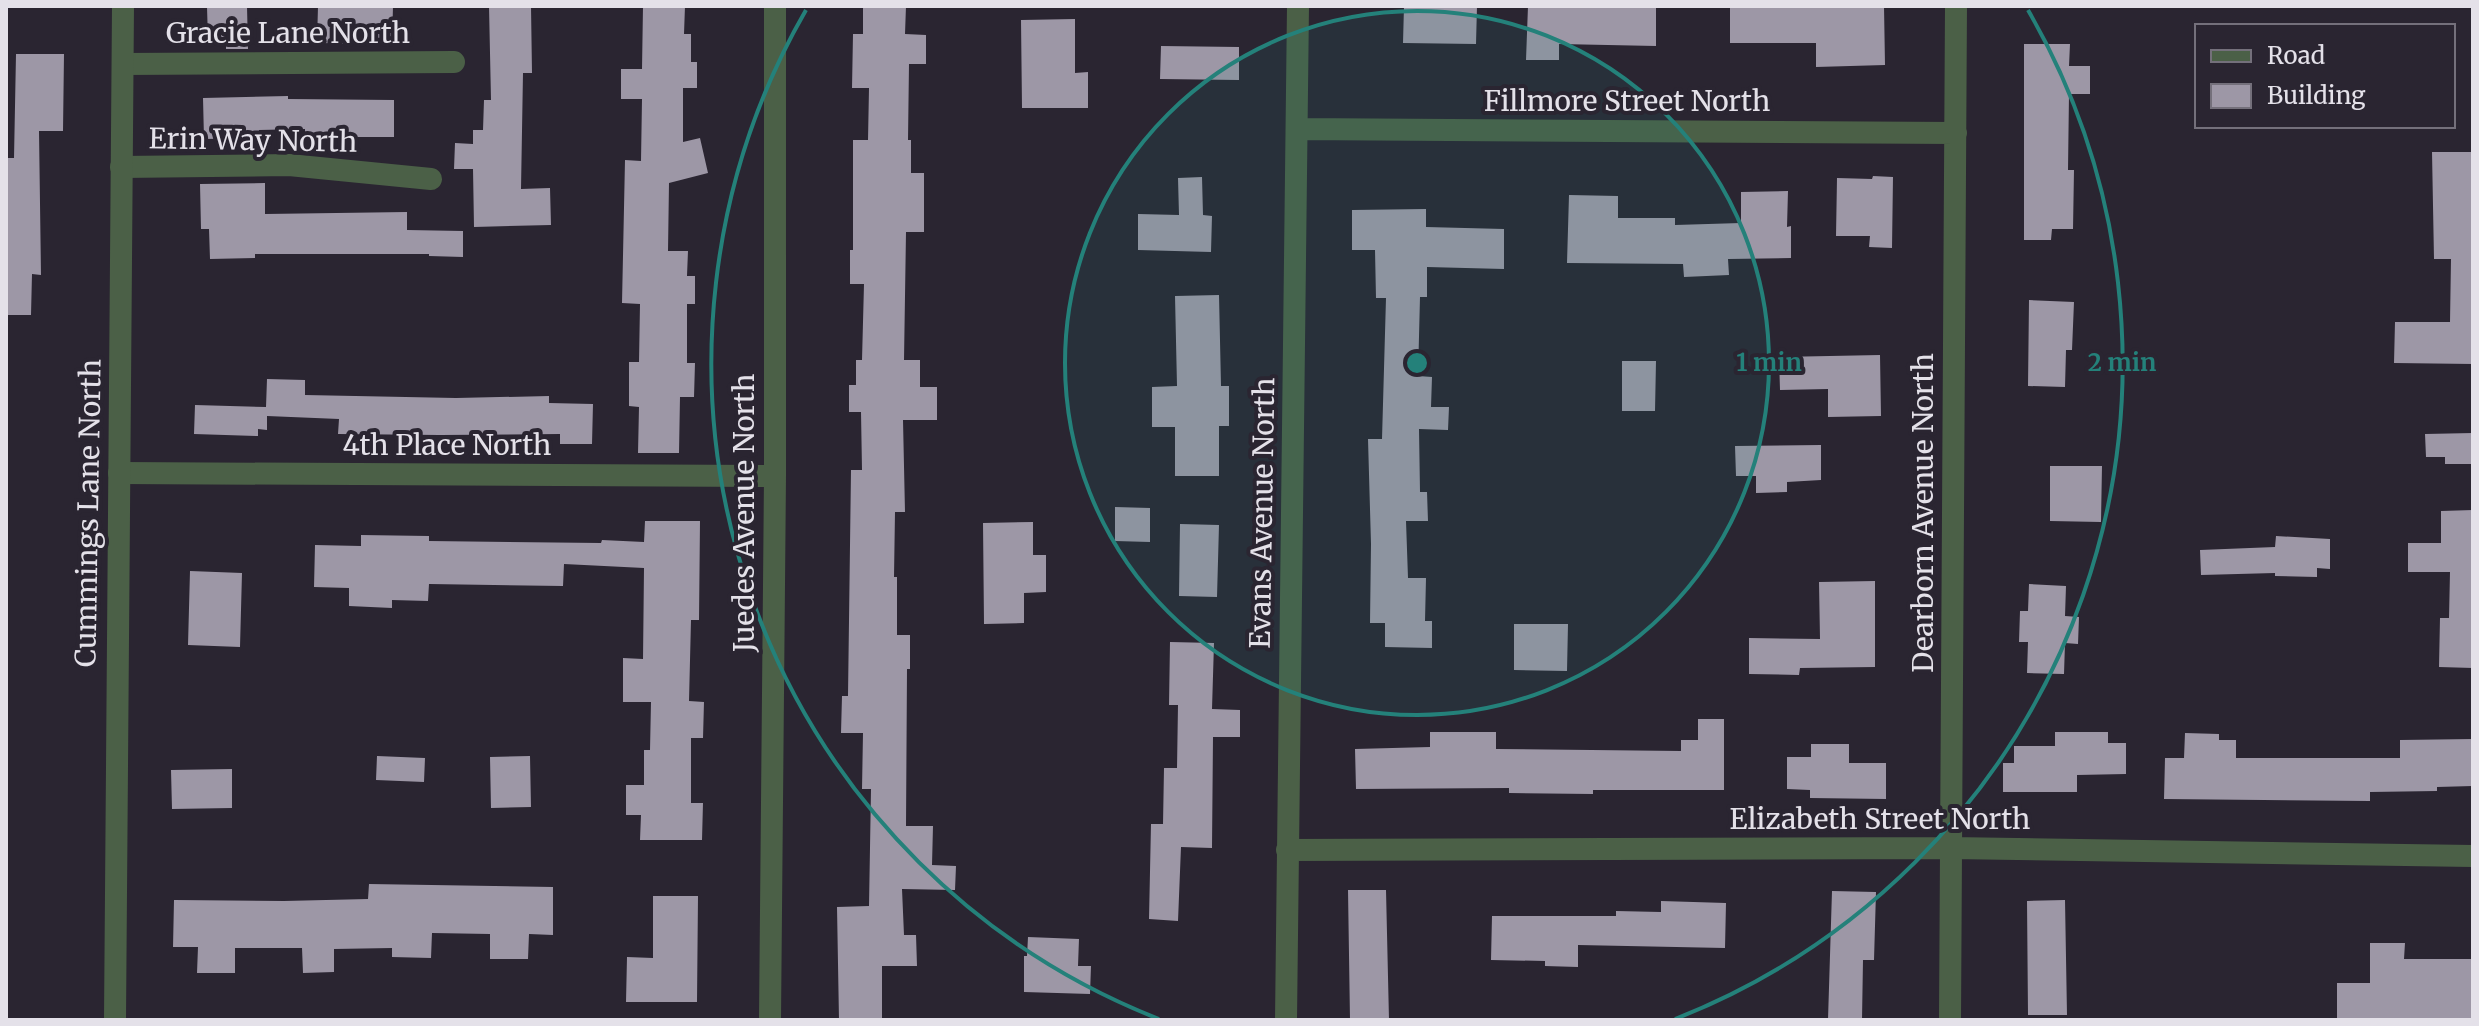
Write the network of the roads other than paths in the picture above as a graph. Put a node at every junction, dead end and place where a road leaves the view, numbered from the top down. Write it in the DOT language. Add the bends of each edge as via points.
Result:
graph roads {
  1 [pos="123,6"];
  2 [pos="775,6"];
  3 [pos="1298,6"];
  4 [pos="1956,6"];
  5 [pos="454,62"];
  6 [pos="123,64"];
  7 [pos="1297,129"];
  8 [pos="1956,133"];
  9 [pos="121,167"];
  10 [pos="431,179"];
  11 [pos="119,473"];
  12 [pos="775,476"];
  13 [pos="1951,848"];
  14 [pos="1287,850"];
  15 [pos="2473,856"];
  16 [pos="115,1020"];
  17 [pos="770,1020"];
  18 [pos="1286,1020"];
  19 [pos="1950,1020"];
  1 -- 6 [label="street, Cummings Lane North"];
  2 -- 12 [label="street, Juedes Avenue North"];
  3 -- 7 [label="street, Evans Avenue North"];
  4 -- 8 [label="street, Dearborn Avenue North"];
  5 -- 6 [label="street, Gracie Lane North"];
  6 -- 9 [label="street, Cummings Lane North"];
  7 -- 8 [label="street, Fillmore Street North"];
  7 -- 14 [label="street, Evans Avenue North"];
  8 -- 13 [label="street, Dearborn Avenue North"];
  9 -- 10 [label="street, Erin Way North" via="289,165"];
  9 -- 11 [label="street, Cummings Lane North"];
  11 -- 12 [label="street, 4th Place North"];
  11 -- 16 [label="street, Cummings Lane North"];
  12 -- 17 [label="street, Juedes Avenue North"];
  13 -- 14 [label="street, Elizabeth Street North"];
  13 -- 15 [label="street, Elizabeth Street North"];
  13 -- 19 [label="street, Dearborn Avenue North"];
  14 -- 18 [label="street, Evans Avenue North"];
}
